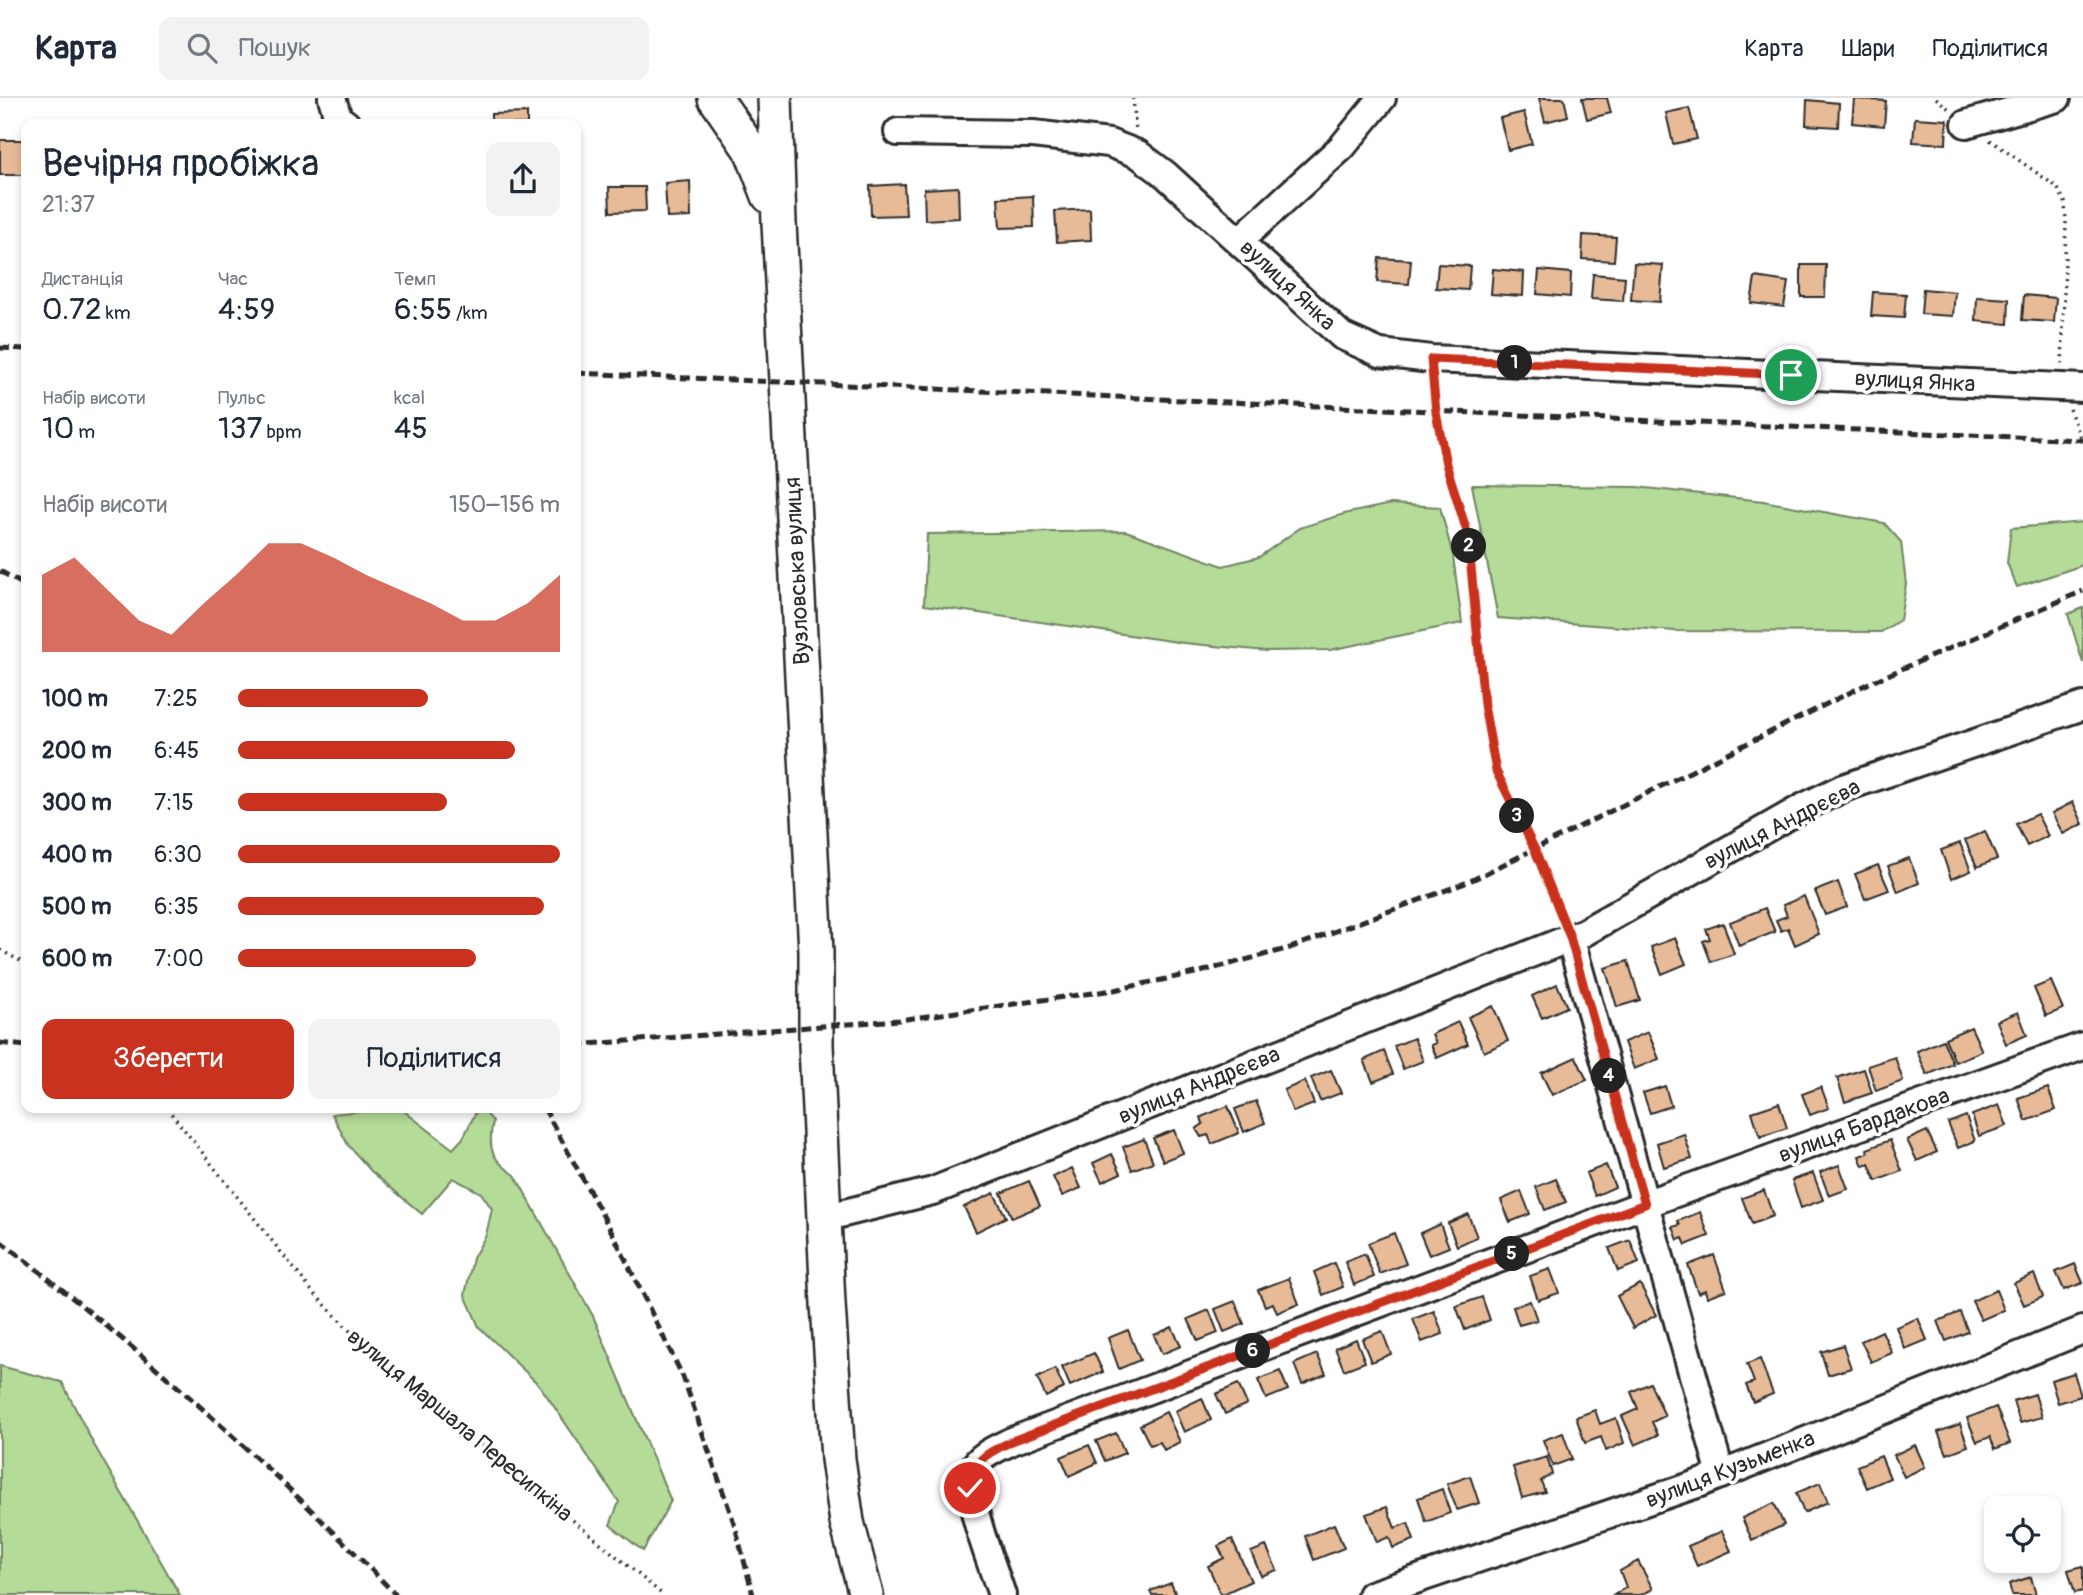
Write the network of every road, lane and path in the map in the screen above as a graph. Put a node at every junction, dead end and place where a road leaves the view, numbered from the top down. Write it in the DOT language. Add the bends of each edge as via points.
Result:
graph roads {
  1 [pos="332,98"];
  2 [pos="715,98"];
  3 [pos="775,98"];
  4 [pos="1133,98"];
  5 [pos="1382,98"];
  6 [pos="1936,98"];
  7 [pos="2057,98"];
  8 [pos="339,119"];
  9 [pos="1966,124"];
  10 [pos="898,132"];
  11 [pos="1138,154"];
  12 [pos="779,223"];
  13 [pos="1240,240"];
  14 [pos="1431,359"];
  15 [pos="2072,388"];
  16 [pos="2083,442"];
  17 [pos="2083,706"];
  18 [pos="1570,937"];
  19 [pos="0,950"];
  20 [pos="21,961"];
  21 [pos="2083,1046"];
  22 [pos="171,1113"];
  23 [pos="1645,1204"];
  24 [pos="824,1218"];
  25 [pos="2083,1329"];
  26 [pos="1721,1475"];
  27 [pos="848,1522"];
  28 [pos="663,1595"];
  29 [pos="866,1595"];
  30 [pos="886,1595"];
  31 [pos="1002,1595"];
  32 [pos="1371,1595"];
  1 -- 8 [label="street"];
  2 -- 12 [label="main road" via="752,152"];
  3 -- 12 [label="main road, Вузловська вулиця"];
  4 -- 11 [label="path"];
  5 -- 13 [label="street" via="1342,147"];
  6 -- 9 [label="path"];
  7 -- 9 [label="street"];
  9 -- 15 [label="path" via="2057,187 2065,201"];
  10 -- 11 [label="street, вулиця Янка" via="1032,134 1109,143"];
  11 -- 13 [label="street, вулиця Янка"];
  12 -- 24 [label="main road, Вузловська вулиця" via="816,953"];
  13 -- 14 [label="street, вулиця Янка" via="1342,336 1380,353"];
  14 -- 15 [label="street, вулиця Янка"];
  14 -- 18 [label="path" via="1446,464 1468,535 1484,705 1496,771"];
  15 -- 16 [label="path"];
  17 -- 18 [label="street, вулиця Андрєєва" via="1843,788"];
  18 -- 23 [label="street"];
  18 -- 24 [label="street, вулиця Андрєєва" via="933,1191"];
  19 -- 20 [label="path"];
  21 -- 23 [label="street, вулиця Бардакова"];
  22 -- 28 [label="path, вулиця Маршала Пересипкіна" via="311,1290 368,1350"];
  23 -- 26 [label="street"];
  23 -- 31 [label="street, вулиця Бардакова" via="1024,1436 985,1455 973,1469 970,1488"];
  24 -- 27 [label="main road" via="835,1419"];
  25 -- 26 [label="street, вулиця Кузьменка"];
  26 -- 32 [label="street, вулиця Кузьменка"];
  27 -- 29 [label="main road"];
  27 -- 30 [label="main road"];
}
